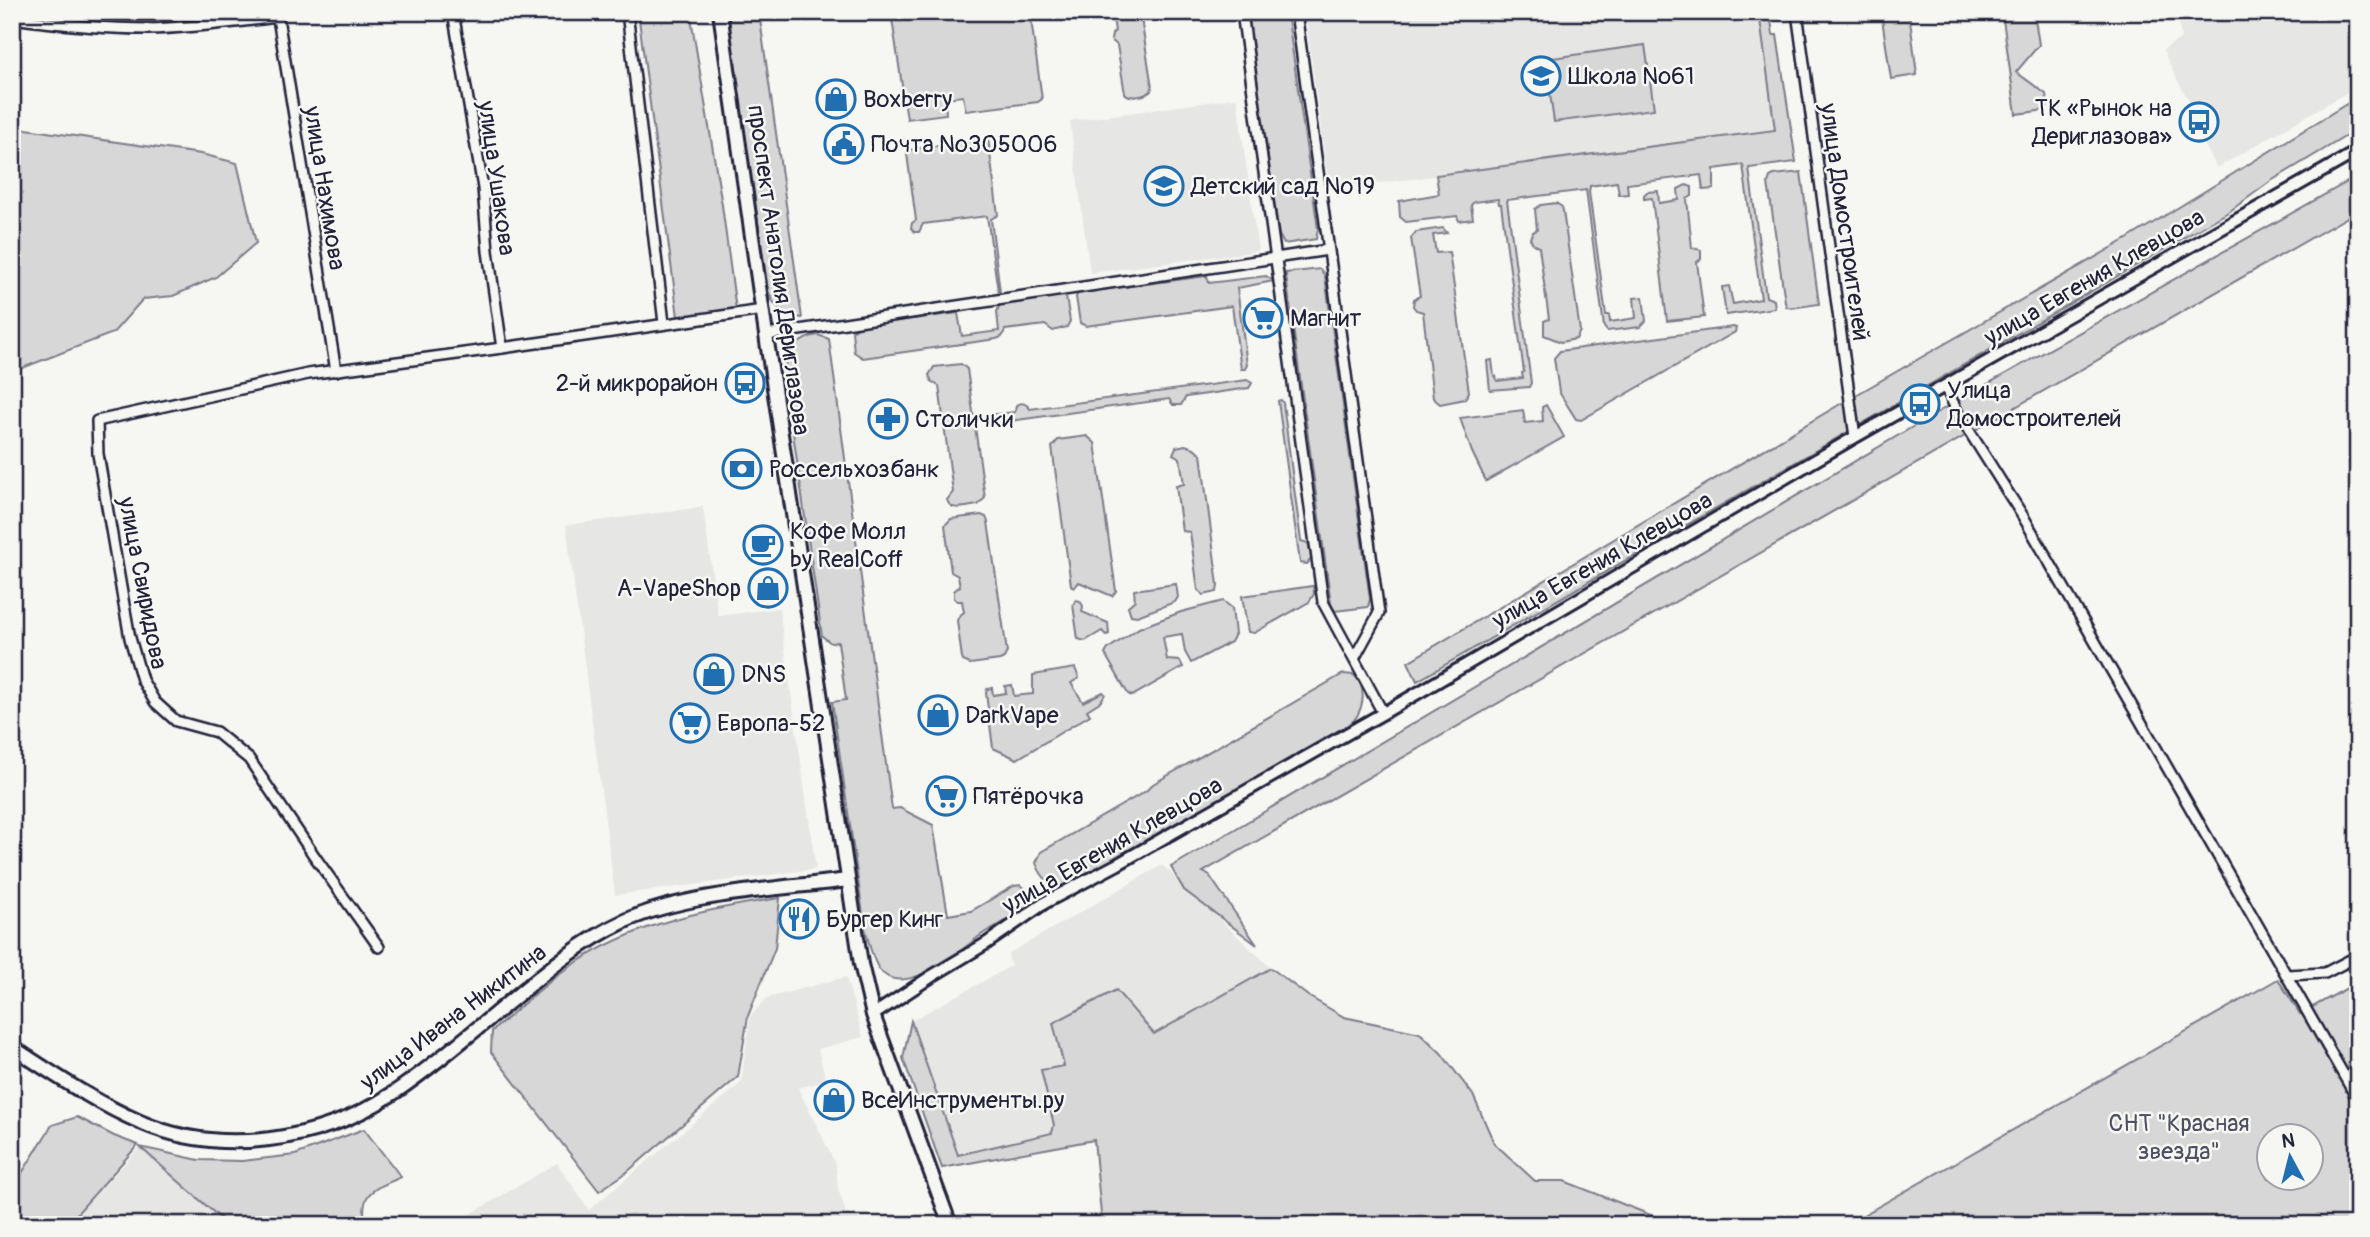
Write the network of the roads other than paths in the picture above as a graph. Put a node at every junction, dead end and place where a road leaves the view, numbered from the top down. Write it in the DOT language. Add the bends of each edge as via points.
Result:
graph roads {
  1 [pos="453,12"];
  2 [pos="627,12"];
  3 [pos="720,12"];
  4 [pos="1242,12"];
  5 [pos="1296,12"];
  6 [pos="1797,12"];
  7 [pos="278,15"];
  8 [pos="12,18"];
  9 [pos="2358,151"];
  10 [pos="1328,250"];
  11 [pos="1276,258"];
  12 [pos="763,310"];
  13 [pos="664,323"];
  14 [pos="766,335"];
  15 [pos="502,348"];
  16 [pos="336,371"];
  17 [pos="1945,386"];
  18 [pos="1855,437"];
  19 [pos="1355,657"];
  20 [pos="1383,713"];
  21 [pos="848,880"];
  22 [pos="379,947"];
  23 [pos="2358,956"];
  24 [pos="2287,975"];
  25 [pos="873,1015"];
  26 [pos="12,1047"];
  27 [pos="2358,1100"];
  28 [pos="950,1225"];
  1 -- 15 [label="street, улица Ушакова" via="484,188"];
  2 -- 13 [label="street"];
  3 -- 12 [label="main road, проспект Анатолия Дериглазова"];
  4 -- 11 [label="street"];
  5 -- 10 [label="street"];
  6 -- 18 [label="street, улица Домостроителей"];
  7 -- 8 [label="street" via="147,29"];
  7 -- 16 [label="street, улица Нахимова"];
  9 -- 17 [label="street, улица Евгения Клевцова"];
  10 -- 11 [label="street"];
  10 -- 19 [label="street" via="1379,613"];
  11 -- 14 [label="street"];
  11 -- 19 [label="street" via="1324,602"];
  12 -- 13 [label="street"];
  12 -- 14 [label="main road, проспект Анатолия Дериглазова"];
  13 -- 15 [label="street"];
  14 -- 21 [label="main road, проспект Анатолия Дериглазова"];
  15 -- 16 [label="street"];
  16 -- 22 [label="street, улица Свиридова" via="97,421 98,454 130,638 142,680 155,702 176,721 216,732 249,759"];
  17 -- 18 [label="street, улица Евгения Клевцова"];
  17 -- 24 [label="street"];
  18 -- 20 [label="street, улица Евгения Клевцова"];
  19 -- 20 [label="street"];
  20 -- 25 [label="street, улица Евгения Клевцова" via="1046,902"];
  21 -- 25 [label="main road, проспект Анатолия Дериглазова"];
  21 -- 26 [label="main road, улица Ивана Никитина" via="698,899 625,920 551,968 393,1094 328,1126 272,1139 207,1139 141,1123"];
  23 -- 24 [label="street" via="2325,973"];
  24 -- 27 [label="street"];
  25 -- 28 [label="main road, проспект Анатолия Дериглазова"];
}
